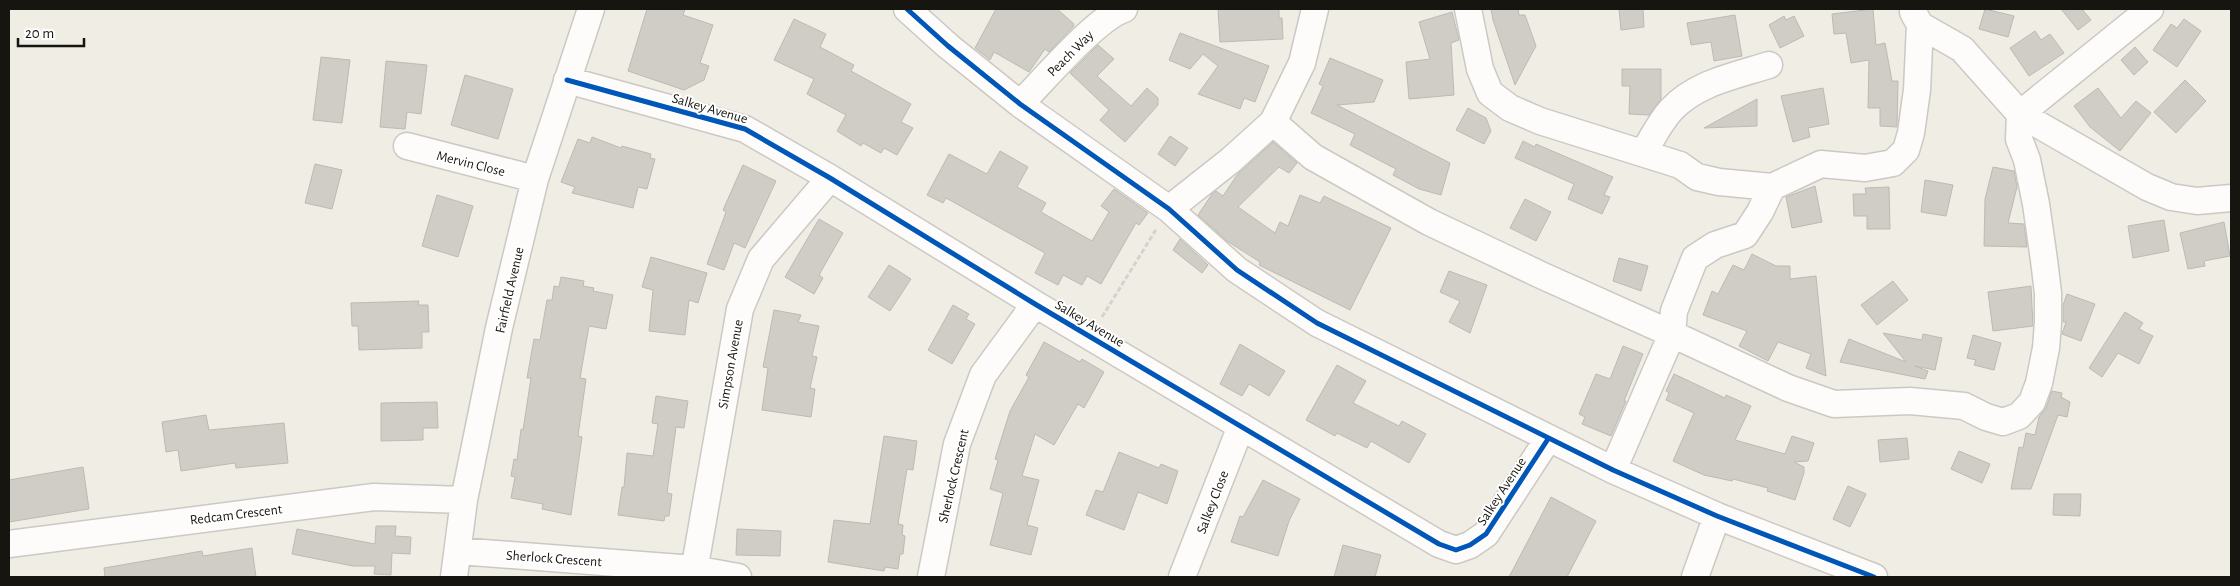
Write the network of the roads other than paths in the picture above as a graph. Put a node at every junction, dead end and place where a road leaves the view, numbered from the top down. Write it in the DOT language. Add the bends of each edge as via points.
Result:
graph roads {
  1 [pos="591,9"];
  2 [pos="907,9"];
  3 [pos="1124,9"];
  4 [pos="1315,9"];
  5 [pos="1468,9"];
  6 [pos="2150,9"];
  7 [pos="1916,17"];
  8 [pos="1769,65"];
  9 [pos="567,80"];
  10 [pos="1020,104"];
  11 [pos="2020,114"];
  12 [pos="1273,122"];
  13 [pos="406,146"];
  14 [pos="1644,153"];
  15 [pos="830,178"];
  16 [pos="535,179"];
  17 [pos="1772,187"];
  18 [pos="2231,198"];
  19 [pos="1169,209"];
  20 [pos="1035,304"];
  21 [pos="1672,334"];
  22 [pos="1241,426"];
  23 [pos="1548,439"];
  24 [pos="1613,470"];
  25 [pos="464,500"];
  26 [pos="1717,516"];
  27 [pos="9,544"];
  28 [pos="458,550"];
  29 [pos="694,573"];
  30 [pos="454,577"];
  31 [pos="738,577"];
  32 [pos="930,577"];
  33 [pos="1182,577"];
  34 [pos="1695,577"];
  35 [pos="1874,577"];
  1 -- 9 [label="street, Fairfield Avenue"];
  2 -- 10 [label="street"];
  3 -- 10 [label="street, Peach Way" via="1094,29"];
  4 -- 12 [label="street" via="1302,63"];
  5 -- 14 [label="street" via="1480,69 1490,93 1510,108 1540,122"];
  6 -- 11 [label="street"];
  7 -- 11 [label="street" via="1962,49"];
  7 -- 17 [label="street" via="1916,90 1906,150 1893,163 1865,168 1821,164"];
  8 -- 14 [label="street" via="1689,93 1670,111"];
  9 -- 15 [label="street, Salkey Avenue" via="745,129"];
  9 -- 16 [label="street, Fairfield Avenue"];
  10 -- 19 [label="street"];
  11 -- 18 [label="street" via="2147,187 2171,197 2197,201"];
  11 -- 21 [label="street" via="2019,139 2027,160 2044,260 2048,323 2039,383 2032,402 2019,416 2003,422 1986,418 1964,406 1910,401 1834,404 1772,381"];
  12 -- 19 [label="street"];
  12 -- 21 [label="street" via="1313,157 1429,222"];
  13 -- 16 [label="street, Mervin Close"];
  14 -- 17 [label="street" via="1680,165 1697,177"];
  15 -- 20 [label="street, Salkey Avenue"];
  15 -- 29 [label="street, Simpson Avenue" via="761,259 740,309"];
  16 -- 25 [label="street, Fairfield Avenue" via="499,328"];
  17 -- 21 [label="street" via="1746,235 1715,245 1695,258 1674,311"];
  19 -- 23 [label="street" via="1237,270 1317,323"];
  20 -- 22 [label="street, Salkey Avenue"];
  20 -- 32 [label="street, Sherlock Crescent" via="983,375 957,444"];
  21 -- 24 [label="street"];
  22 -- 23 [label="street, Salkey Avenue" via="1439,544 1456,550 1486,534"];
  22 -- 33 [label="street, Salkey Close"];
  23 -- 24 [label="street"];
  24 -- 26 [label="street"];
  25 -- 27 [label="street, Redcam Crescent" via="374,497"];
  25 -- 28 [label="street, Fairfield Avenue"];
  26 -- 34 [label="street"];
  26 -- 35 [label="street"];
  28 -- 29 [label="street, Sherlock Crescent"];
  28 -- 30 [label="street, Fairfield Avenue"];
  29 -- 31 [label="street, Sherlock Crescent"];
}
